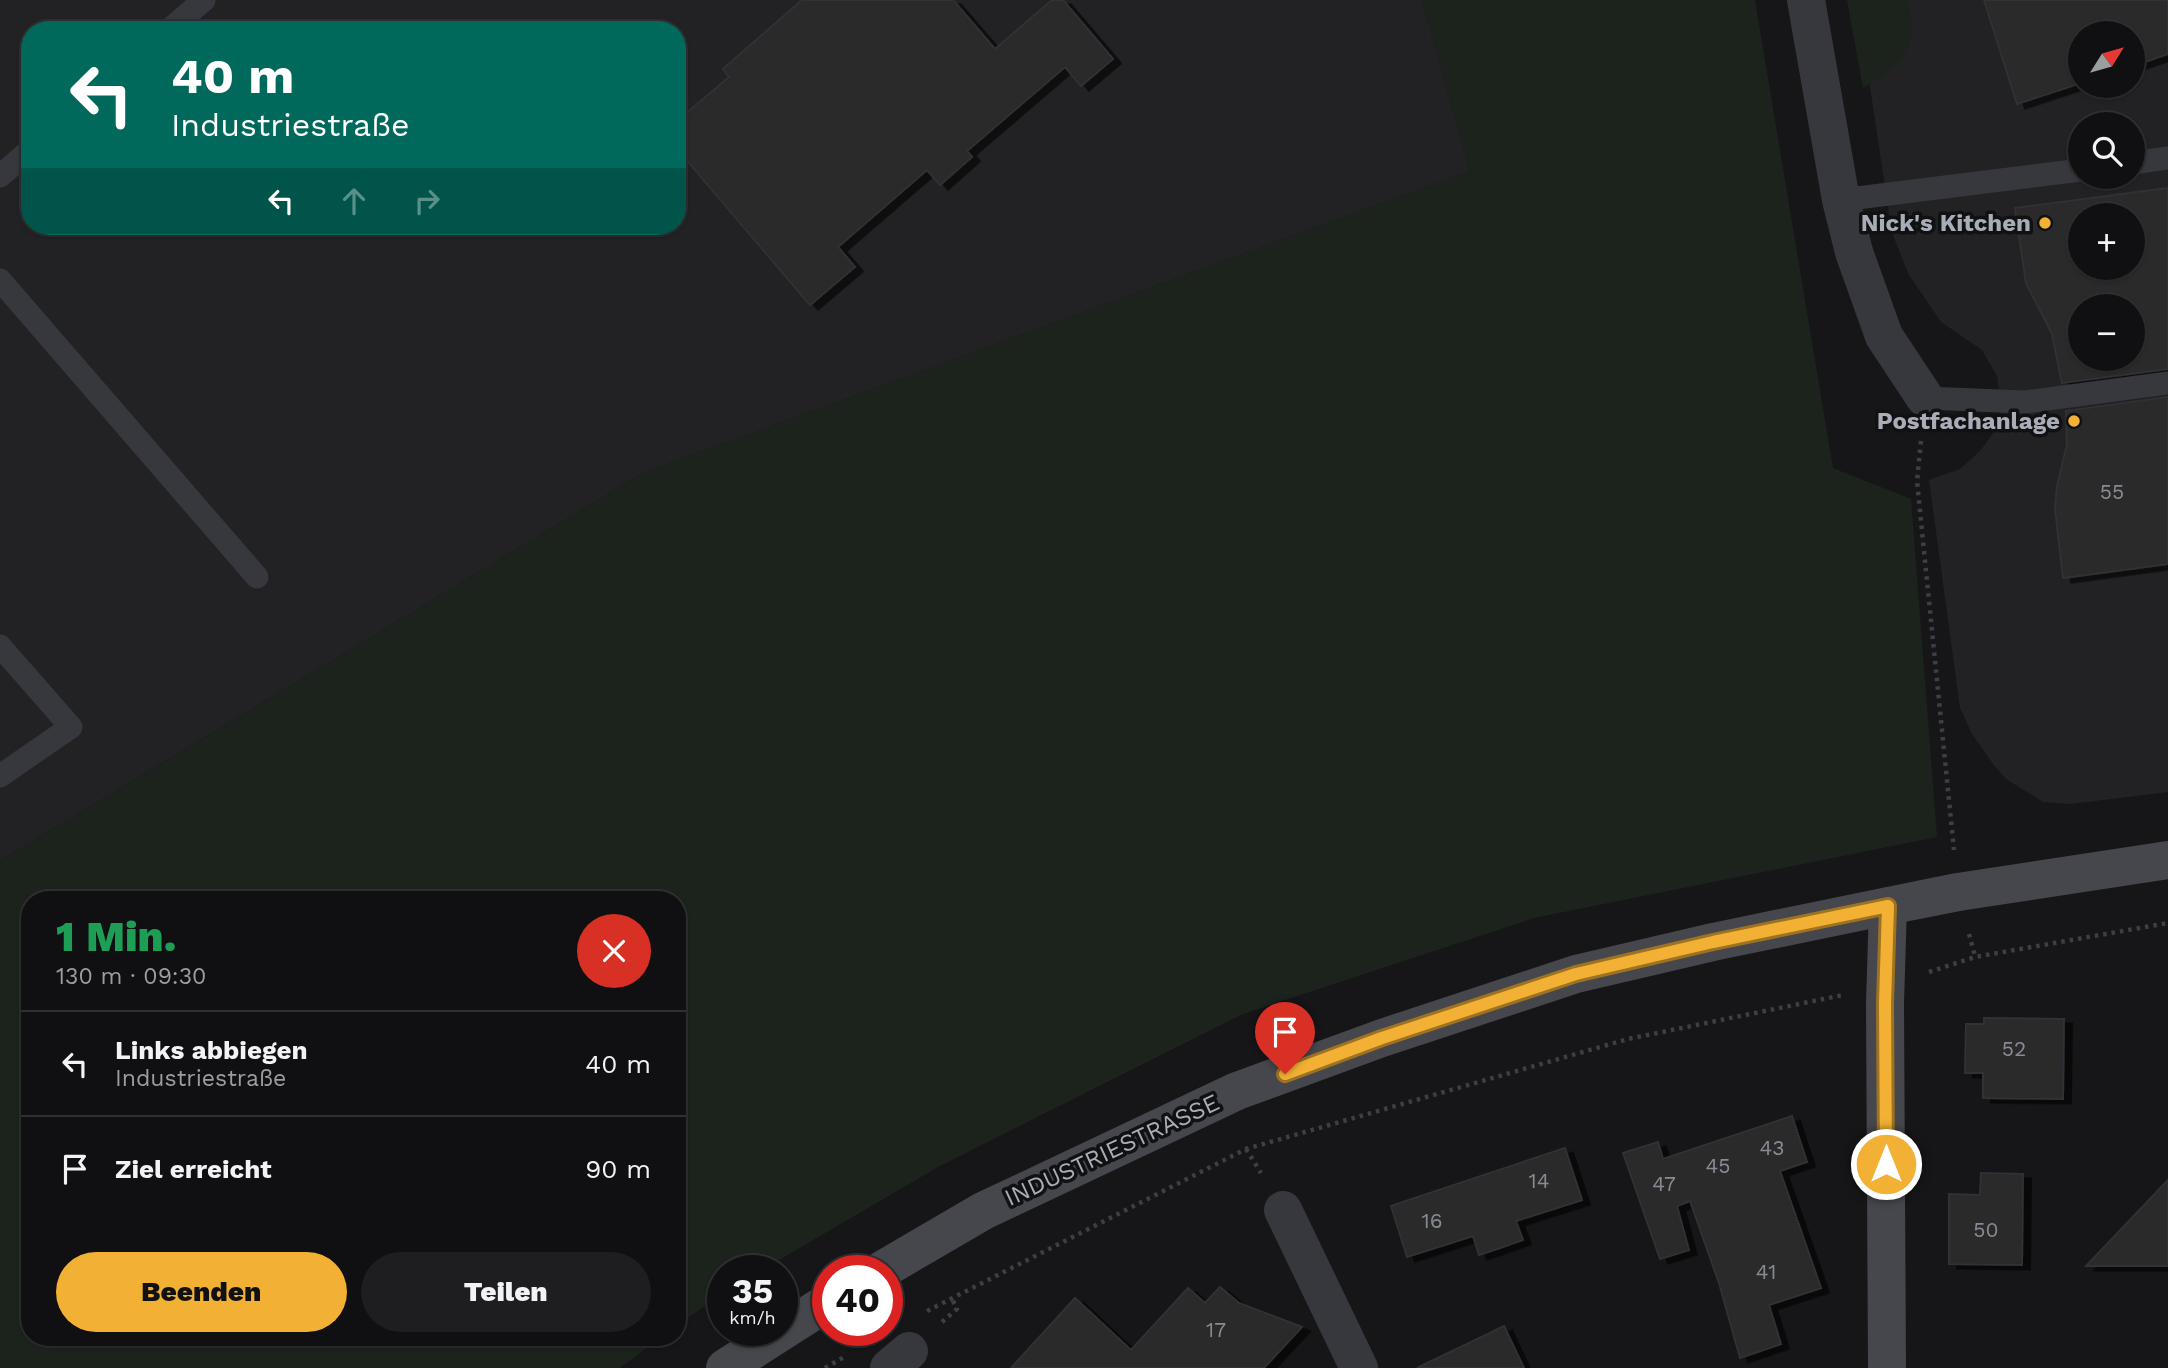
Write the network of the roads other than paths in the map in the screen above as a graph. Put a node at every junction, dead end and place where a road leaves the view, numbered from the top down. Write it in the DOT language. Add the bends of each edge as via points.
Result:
graph roads {
  1 [pos="204,0"];
  2 [pos="1806,0"];
  3 [pos="180,21"];
  4 [pos="21,158"];
  5 [pos="2168,158"];
  6 [pos="2145,161"];
  7 [pos="2068,172"];
  8 [pos="0,176"];
  9 [pos="1842,200"];
  10 [pos="0,281"];
  11 [pos="2168,383"];
  12 [pos="1925,398"];
  13 [pos="257,576"];
  14 [pos="0,646"];
  15 [pos="0,776"];
  16 [pos="2168,860"];
  17 [pos="1888,906"];
  18 [pos="1283,1210"];
  19 [pos="903,1258"];
  20 [pos="812,1312"];
  21 [pos="725,1368"];
  22 [pos="1359,1368"];
  23 [pos="1887,1368"];
  1 -- 3 [label="lane"];
  2 -- 9 [label="street"];
  4 -- 8 [label="lane"];
  5 -- 6 [label="lane"];
  7 -- 9 [label="lane"];
  9 -- 12 [label="street" via="1854,252 1884,336"];
  10 -- 13 [label="lane"];
  11 -- 12 [label="lane" via="2025,402"];
  14 -- 15 [label="lane" via="71,727"];
  16 -- 17 [label="main road, INDUSTRIESTRASSE"];
  17 -- 19 [label="main road, INDUSTRIESTRASSE" via="1576,974 1382,1038 1237,1091 1119,1145 984,1211"];
  17 -- 23 [label="main road"];
  18 -- 22 [label="street"];
  20 -- 21 [label="main road"];
}
